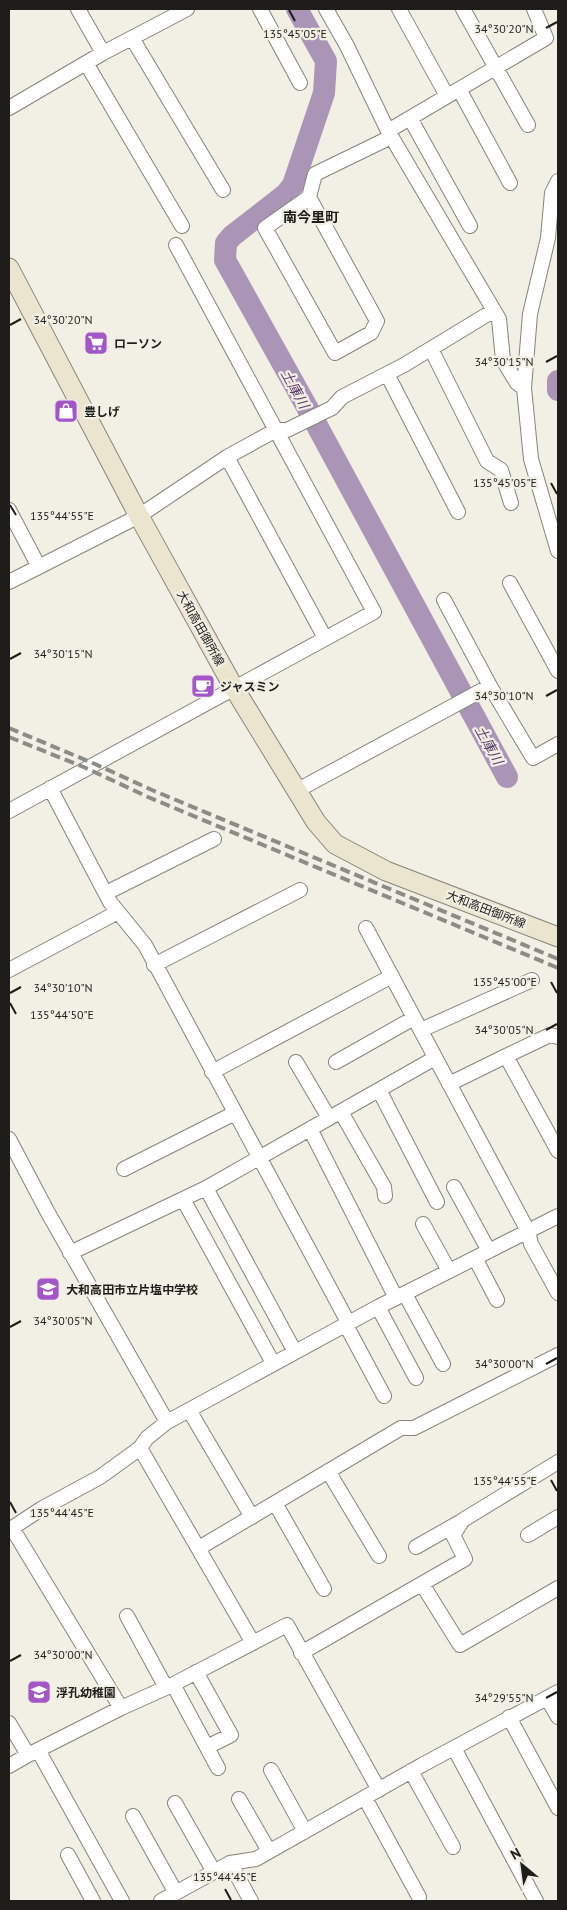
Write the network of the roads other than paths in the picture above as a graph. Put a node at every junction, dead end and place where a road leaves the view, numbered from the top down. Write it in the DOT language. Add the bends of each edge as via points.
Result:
graph roads {
  1 [pos="78,9"];
  2 [pos="188,9"];
  3 [pos="260,9"];
  4 [pos="326,9"];
  5 [pos="399,9"];
  6 [pos="463,9"];
  7 [pos="534,9"];
  8 [pos="132,38"];
  9 [pos="103,54"];
  10 [pos="86,63"];
  11 [pos="496,68"];
  12 [pos="300,83"];
  13 [pos="453,93"];
  14 [pos="9,108"];
  15 [pos="410,118"];
  16 [pos="528,125"];
  17 [pos="389,134"];
  18 [pos="558,181"];
  19 [pos="510,183"];
  20 [pos="223,190"];
  21 [pos="309,197"];
  22 [pos="182,226"];
  23 [pos="470,226"];
  24 [pos="176,245"];
  25 [pos="9,268"];
  26 [pos="493,311"];
  27 [pos="431,349"];
  28 [pos="387,374"];
  29 [pos="524,388"];
  30 [pos="276,430"];
  31 [pos="227,457"];
  32 [pos="511,503"];
  33 [pos="9,510"];
  34 [pos="458,512"];
  35 [pos="139,516"];
  36 [pos="558,550"];
  37 [pos="39,567"];
  38 [pos="9,582"];
  39 [pos="510,583"];
  40 [pos="444,600"];
  41 [pos="325,638"];
  42 [pos="558,670"];
  43 [pos="490,686"];
  44 [pos="234,688"];
  45 [pos="558,744"];
  46 [pos="50,788"];
  47 [pos="296,791"];
  48 [pos="9,811"];
  49 [pos="214,838"];
  50 [pos="300,890"];
  51 [pos="106,893"];
  52 [pos="118,912"];
  53 [pos="366,928"];
  54 [pos="558,937"];
  55 [pos="154,965"];
  56 [pos="9,970"];
  57 [pos="392,976"];
  58 [pos="532,980"];
  59 [pos="418,1024"];
  60 [pos="558,1037"];
  61 [pos="506,1056"];
  62 [pos="435,1058"];
  63 [pos="296,1062"];
  64 [pos="336,1062"];
  65 [pos="212,1072"];
  66 [pos="449,1084"];
  67 [pos="379,1090"];
  68 [pos="235,1113"];
  69 [pos="335,1115"];
  70 [pos="310,1129"];
  71 [pos="9,1139"];
  72 [pos="558,1151"];
  73 [pos="259,1158"];
  74 [pos="124,1169"];
  75 [pos="206,1188"];
  76 [pos="454,1188"];
  77 [pos="385,1196"];
  78 [pos="183,1200"];
  79 [pos="437,1202"];
  80 [pos="558,1216"];
  81 [pos="423,1224"];
  82 [pos="528,1231"];
  83 [pos="489,1251"];
  84 [pos="70,1252"];
  85 [pos="475,1258"];
  86 [pos="449,1271"];
  87 [pos="554,1276"];
  88 [pos="558,1293"];
  89 [pos="400,1296"];
  90 [pos="497,1300"];
  91 [pos="378,1307"];
  92 [pos="348,1322"];
  93 [pos="295,1352"];
  94 [pos="558,1355"];
  95 [pos="273,1364"];
  96 [pos="444,1364"];
  97 [pos="416,1378"];
  98 [pos="384,1396"];
  99 [pos="189,1410"];
  100 [pos="167,1422"];
  101 [pos="140,1448"];
  102 [pos="558,1462"];
  103 [pos="328,1471"];
  104 [pos="275,1503"];
  105 [pos="252,1517"];
  106 [pos="558,1517"];
  107 [pos="463,1520"];
  108 [pos="11,1529"];
  109 [pos="528,1535"];
  110 [pos="416,1547"];
  111 [pos="200,1548"];
  112 [pos="379,1556"];
  113 [pos="422,1584"];
  114 [pos="558,1588"];
  115 [pos="324,1589"];
  116 [pos="127,1616"];
  117 [pos="253,1643"];
  118 [pos="301,1653"];
  119 [pos="196,1672"];
  120 [pos="170,1686"];
  121 [pos="553,1695"];
  122 [pos="121,1708"];
  123 [pos="558,1717"];
  124 [pos="509,1718"];
  125 [pos="9,1723"];
  126 [pos="207,1747"];
  127 [pos="454,1748"];
  128 [pos="33,1753"];
  129 [pos="9,1766"];
  130 [pos="218,1768"];
  131 [pos="271,1770"];
  132 [pos="412,1771"];
  133 [pos="379,1790"];
  134 [pos="365,1798"];
  135 [pos="239,1799"];
  136 [pos="175,1803"];
  137 [pos="558,1808"];
  138 [pos="133,1816"];
  139 [pos="304,1832"];
  140 [pos="454,1847"];
  141 [pos="269,1852"];
  142 [pos="68,1855"];
  143 [pos="230,1863"];
  144 [pos="214,1872"];
  145 [pos="176,1893"];
  146 [pos="419,1897"];
  147 [pos="93,1901"];
  148 [pos="122,1901"];
  149 [pos="161,1901"];
  150 [pos="252,1901"];
  151 [pos="536,1901"];
  1 -- 9 [label="street"];
  2 -- 8 [label="street"];
  3 -- 12 [label="street"];
  4 -- 17 [label="street"];
  5 -- 13 [label="street"];
  6 -- 11 [label="street"];
  7 -- 11 [label="street" via="546,38"];
  8 -- 9 [label="street"];
  8 -- 20 [label="street"];
  9 -- 10 [label="street"];
  10 -- 14 [label="street"];
  10 -- 22 [label="street"];
  11 -- 13 [label="street"];
  11 -- 16 [label="street"];
  13 -- 15 [label="street"];
  13 -- 19 [label="street"];
  15 -- 17 [label="street"];
  15 -- 23 [label="street"];
  17 -- 21 [label="street" via="315,174"];
  17 -- 26 [label="street"];
  18 -- 29 [label="street" via="552,193 548,238 530,314"];
  21 -- 21 [label="street" via="265,228 335,353 371,333 377,321"];
  24 -- 30 [label="street"];
  25 -- 35 [label="main road, 大和高田御所線"];
  26 -- 27 [label="street"];
  26 -- 29 [label="street" via="499,319 502,360 517,384"];
  27 -- 28 [label="street"];
  27 -- 32 [label="street" via="487,461 501,470"];
  28 -- 30 [label="street" via="342,397 332,408 287,430"];
  28 -- 34 [label="street"];
  29 -- 36 [label="street" via="531,459"];
  30 -- 31 [label="street"];
  30 -- 41 [label="street" via="374,612"];
  31 -- 35 [label="street"];
  31 -- 41 [label="street"];
  33 -- 37 [label="street"];
  35 -- 37 [label="street"];
  35 -- 44 [label="main road, 大和高田御所線"];
  37 -- 38 [label="street"];
  39 -- 42 [label="street"];
  40 -- 43 [label="street"];
  41 -- 44 [label="street"];
  43 -- 45 [label="street" via="532,758"];
  43 -- 47 [label="street"];
  44 -- 46 [label="street"];
  44 -- 47 [label="main road, 大和高田御所線"];
  46 -- 48 [label="street"];
  46 -- 51 [label="street"];
  47 -- 54 [label="main road, 大和高田御所線" via="335,844 386,871"];
  49 -- 51 [label="street"];
  50 -- 55 [label="street"];
  51 -- 52 [label="street"];
  52 -- 55 [label="street" via="145,945"];
  52 -- 56 [label="street"];
  53 -- 57 [label="street"];
  55 -- 65 [label="street"];
  57 -- 59 [label="street"];
  57 -- 65 [label="street"];
  58 -- 59 [label="street"];
  59 -- 62 [label="street"];
  59 -- 64 [label="street"];
  60 -- 61 [label="street" via="550,1035"];
  61 -- 66 [label="street"];
  61 -- 72 [label="street"];
  62 -- 66 [label="street"];
  62 -- 67 [label="street"];
  63 -- 69 [label="street"];
  65 -- 68 [label="street"];
  66 -- 82 [label="street"];
  67 -- 69 [label="street"];
  67 -- 79 [label="street"];
  68 -- 73 [label="street"];
  68 -- 74 [label="street"];
  69 -- 70 [label="street"];
  69 -- 77 [label="street" via="384,1187"];
  70 -- 73 [label="street"];
  70 -- 89 [label="street"];
  71 -- 84 [label="street"];
  73 -- 75 [label="street"];
  73 -- 92 [label="street"];
  75 -- 78 [label="street"];
  75 -- 93 [label="street"];
  76 -- 83 [label="street"];
  78 -- 84 [label="street"];
  78 -- 95 [label="street"];
  80 -- 82 [label="street"];
  81 -- 86 [label="street"];
  82 -- 83 [label="street"];
  82 -- 87 [label="street" via="531,1244"];
  83 -- 85 [label="street"];
  84 -- 100 [label="street"];
  85 -- 86 [label="street"];
  85 -- 90 [label="street"];
  86 -- 89 [label="street"];
  87 -- 88 [label="street"];
  89 -- 91 [label="street"];
  89 -- 96 [label="street"];
  91 -- 92 [label="street"];
  91 -- 97 [label="street"];
  92 -- 93 [label="street"];
  92 -- 98 [label="street" via="347,1327"];
  93 -- 95 [label="street"];
  94 -- 103 [label="street" via="414,1428 401,1428"];
  95 -- 99 [label="street"];
  99 -- 100 [label="street"];
  99 -- 105 [label="street"];
  100 -- 101 [label="street"];
  101 -- 108 [label="street" via="100,1477"];
  101 -- 111 [label="street"];
  102 -- 107 [label="street"];
  103 -- 104 [label="street"];
  103 -- 112 [label="street"];
  104 -- 105 [label="street"];
  104 -- 115 [label="street"];
  105 -- 111 [label="street"];
  106 -- 109 [label="street"];
  107 -- 110 [label="street"];
  107 -- 113 [label="street" via="453,1535 466,1559"];
  108 -- 122 [label="street"];
  111 -- 117 [label="street"];
  113 -- 114 [label="street" via="460,1645"];
  113 -- 118 [label="street"];
  116 -- 120 [label="street" via="164,1684"];
  117 -- 118 [label="street" via="287,1626"];
  117 -- 119 [label="street"];
  118 -- 133 [label="street"];
  119 -- 120 [label="street"];
  119 -- 126 [label="street" via="231,1735"];
  120 -- 122 [label="street"];
  120 -- 126 [label="street" via="175,1688"];
  121 -- 123 [label="street"];
  121 -- 124 [label="street"];
  122 -- 128 [label="street"];
  124 -- 127 [label="street"];
  124 -- 137 [label="street"];
  125 -- 128 [label="street"];
  126 -- 130 [label="street"];
  127 -- 132 [label="street"];
  127 -- 151 [label="street"];
  128 -- 129 [label="street"];
  128 -- 148 [label="street"];
  131 -- 139 [label="street"];
  132 -- 133 [label="street"];
  132 -- 140 [label="street"];
  133 -- 134 [label="street"];
  134 -- 139 [label="street"];
  134 -- 146 [label="street"];
  135 -- 141 [label="street"];
  136 -- 144 [label="street"];
  138 -- 145 [label="street"];
  139 -- 141 [label="street"];
  141 -- 143 [label="street" via="256,1859"];
  142 -- 147 [label="street"];
  143 -- 144 [label="street"];
  143 -- 150 [label="street"];
  144 -- 145 [label="street"];
  145 -- 149 [label="street"];
}
